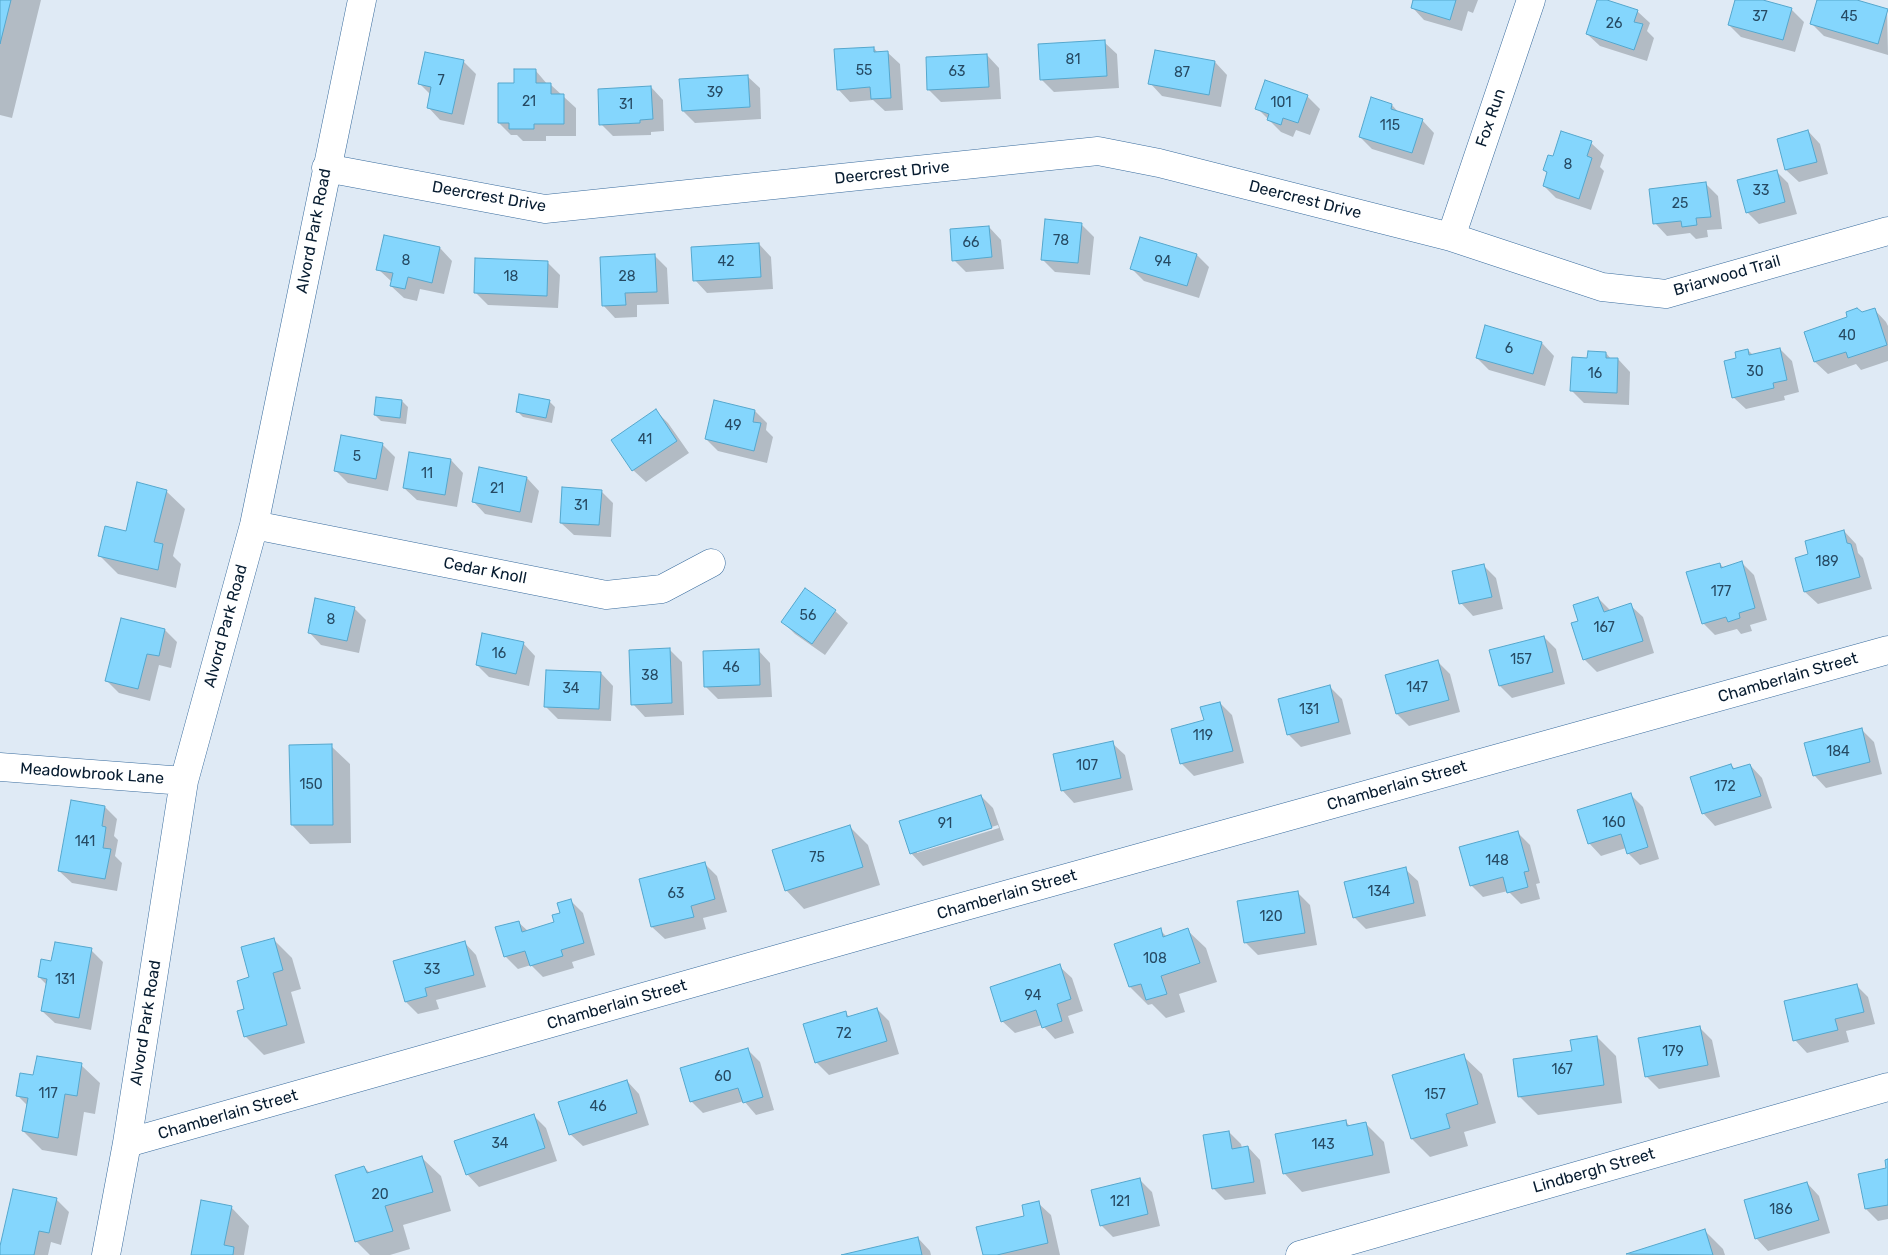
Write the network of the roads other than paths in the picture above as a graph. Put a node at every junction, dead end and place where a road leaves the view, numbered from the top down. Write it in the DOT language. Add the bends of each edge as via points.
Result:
graph roads {
  1 [pos="362,0"];
  2 [pos="1531,0"];
  3 [pos="326,168"];
  4 [pos="1888,232"];
  5 [pos="1451,237"];
  6 [pos="254,525"];
  7 [pos="711,563"];
  8 [pos="1888,650"];
  9 [pos="0,767"];
  10 [pos="184,781"];
  11 [pos="1888,1087"];
  12 [pos="128,1143"];
  13 [pos="106,1255"];
  14 [pos="1300,1255"];
  1 -- 3 [label="street, Alvord Park Road"];
  2 -- 5 [label="street, Fox Run"];
  3 -- 5 [label="street, Deercrest Drive" via="545,209 1098,151 1159,163"];
  3 -- 6 [label="street, Alvord Park Road"];
  4 -- 5 [label="street, Briarwood Trail" via="1666,294 1602,287"];
  6 -- 7 [label="street, Cedar Knoll" via="606,595 662,589"];
  6 -- 10 [label="street, Alvord Park Road"];
  8 -- 12 [label="street, Chamberlain Street"];
  9 -- 10 [label="street, Meadowbrook Lane"];
  10 -- 12 [label="street, Alvord Park Road"];
  11 -- 14 [label="street, Lindbergh Street"];
  12 -- 13 [label="street, Alvord Park Road"];
}
